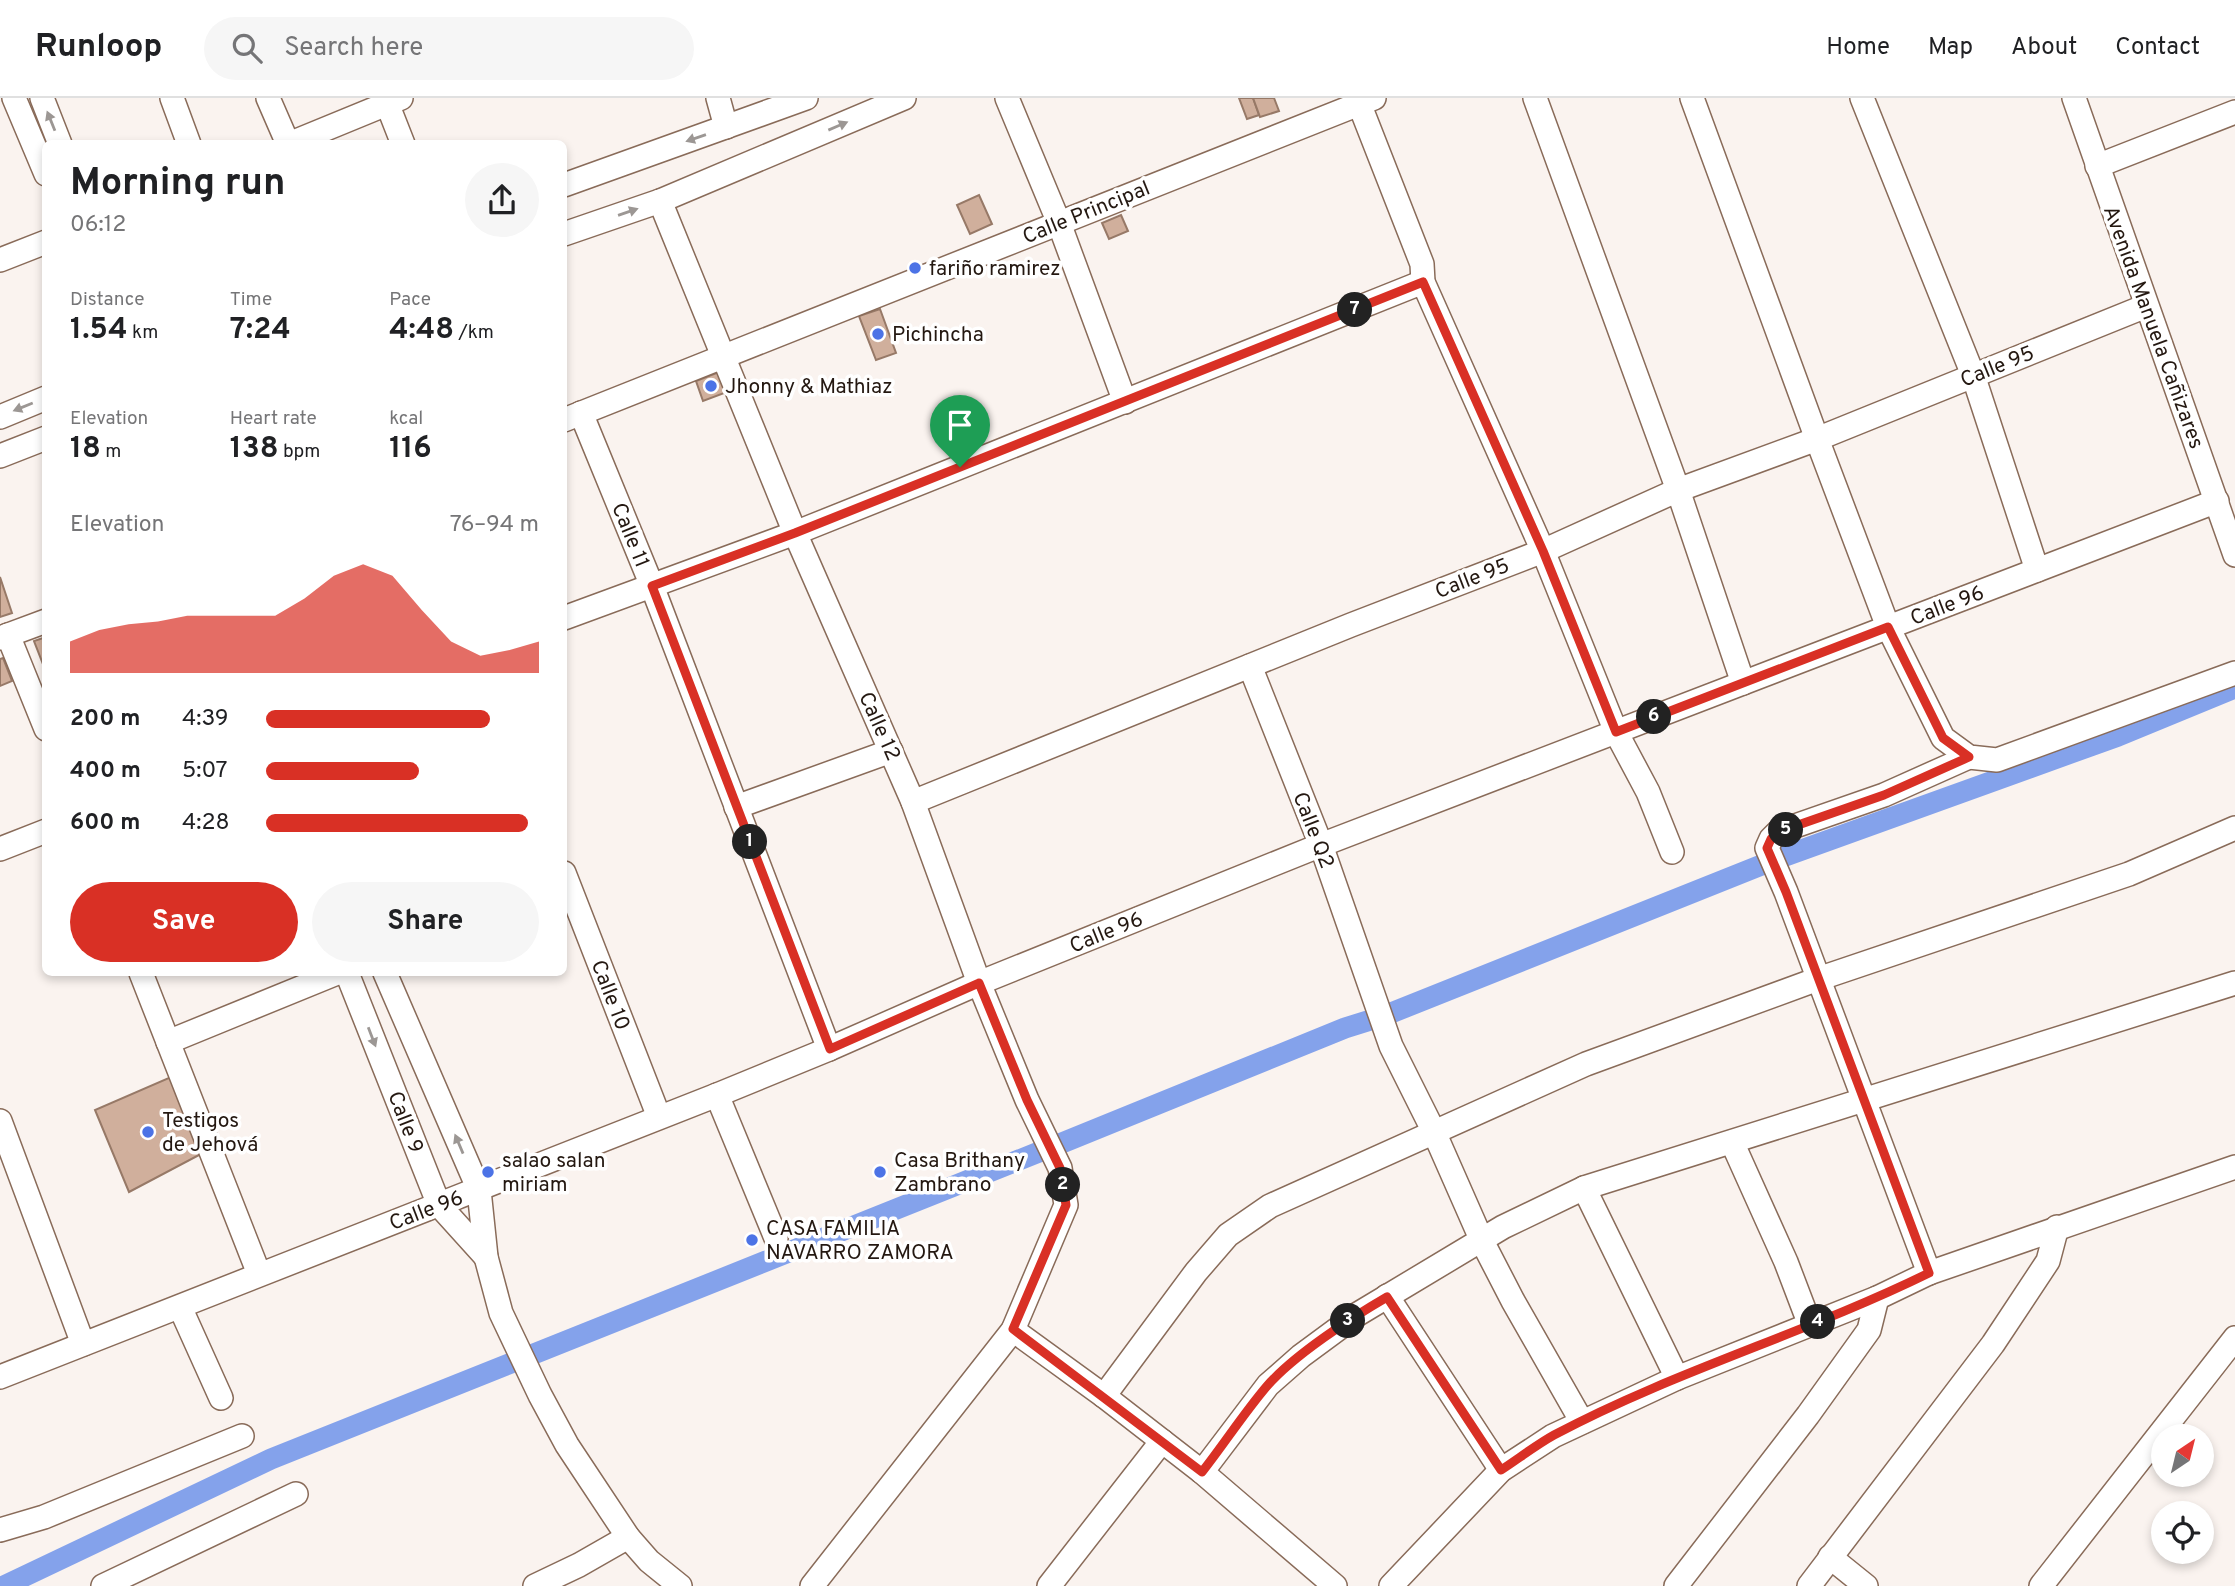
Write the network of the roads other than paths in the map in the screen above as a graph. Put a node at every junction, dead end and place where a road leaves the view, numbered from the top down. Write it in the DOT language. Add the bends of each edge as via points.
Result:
graph roads {
  1 [pos="14,98"];
  2 [pos="43,98"];
  3 [pos="172,98"];
  4 [pos="268,98"];
  5 [pos="718,98"];
  6 [pos="806,98"];
  7 [pos="904,98"];
  8 [pos="1007,98"];
  9 [pos="1535,98"];
  10 [pos="1692,98"];
  11 [pos="1862,98"];
  12 [pos="2074,98"];
  13 [pos="391,100"];
  14 [pos="1363,100"];
  15 [pos="2235,112"];
  16 [pos="726,127"];
  17 [pos="59,140"];
  18 [pos="187,140"];
  19 [pos="286,140"];
  20 [pos="297,140"];
  21 [pos="402,140"];
  22 [pos="42,164"];
  23 [pos="2097,166"];
  24 [pos="567,184"];
  25 [pos="660,201"];
  26 [pos="1059,223"];
  27 [pos="567,233"];
  28 [pos="42,244"];
  29 [pos="0,260"];
  30 [pos="1423,282"];
  31 [pos="2146,306"];
  32 [pos="724,356"];
  33 [pos="1973,375"];
  34 [pos="42,400"];
  35 [pos="1125,402"];
  36 [pos="0,416"];
  37 [pos="572,417"];
  38 [pos="1816,439"];
  39 [pos="42,440"];
  40 [pos="0,456"];
  41 [pos="1678,490"];
  42 [pos="2217,501"];
  43 [pos="795,533"];
  44 [pos="1543,551"];
  45 [pos="2235,555"];
  46 [pos="2037,570"];
  47 [pos="652,586"];
  48 [pos="567,617"];
  49 [pos="42,622"];
  50 [pos="1888,627"];
  51 [pos="4,636"];
  52 [pos="1250,666"];
  53 [pos="2235,673"];
  54 [pos="1743,683"];
  55 [pos="42,720"];
  56 [pos="1616,732"];
  57 [pos="891,751"];
  58 [pos="1969,757"];
  59 [pos="913,802"];
  60 [pos="736,807"];
  61 [pos="2235,828"];
  62 [pos="42,833"];
  63 [pos="1321,845"];
  64 [pos="0,849"];
  65 [pos="1672,852"];
  66 [pos="567,887"];
  67 [pos="142,976"];
  68 [pos="330,976"];
  69 [pos="348,976"];
  70 [pos="386,976"];
  71 [pos="1818,979"];
  72 [pos="979,983"];
  73 [pos="2235,983"];
  74 [pos="168,1042"];
  75 [pos="830,1049"];
  76 [pos="717,1095"];
  77 [pos="1863,1101"];
  78 [pos="659,1118"];
  79 [pos="0,1121"];
  80 [pos="1434,1132"];
  81 [pos="1732,1142"];
  82 [pos="2235,1167"];
  83 [pos="1584,1188"];
  84 [pos="479,1190"];
  85 [pos="439,1205"];
  86 [pos="2057,1227"];
  87 [pos="776,1238"];
  88 [pos="1482,1241"];
  89 [pos="486,1257"];
  90 [pos="1929,1273"];
  91 [pos="259,1274"];
  92 [pos="1387,1297"];
  93 [pos="1877,1298"];
  94 [pos="180,1307"];
  95 [pos="1810,1325"];
  96 [pos="1013,1329"];
  97 [pos="2235,1338"];
  98 [pos="83,1344"];
  99 [pos="0,1377"];
  100 [pos="1677,1378"];
  101 [pos="1104,1396"];
  102 [pos="221,1398"];
  103 [pos="1582,1422"];
  104 [pos="242,1436"];
  105 [pos="1162,1441"];
  106 [pos="1501,1470"];
  107 [pos="1202,1472"];
  108 [pos="296,1494"];
  109 [pos="0,1530"];
  110 [pos="628,1537"];
  111 [pos="1830,1557"];
  112 [pos="103,1586"];
  113 [pos="538,1586"];
  114 [pos="680,1586"];
  115 [pos="811,1586"];
  116 [pos="1049,1586"];
  117 [pos="1335,1586"];
  118 [pos="1391,1586"];
  119 [pos="1676,1586"];
  120 [pos="1809,1586"];
  121 [pos="1866,1586"];
  122 [pos="2041,1586"];
  1 -- 22 [label="street"];
  17 -- 2 [label="street, one-way"];
  3 -- 18 [label="street"];
  4 -- 19 [label="street"];
  5 -- 16 [label="street"];
  6 -- 16 [label="street"];
  25 -- 7 [label="street, one-way"];
  8 -- 26 [label="street"];
  9 -- 41 [label="street"];
  10 -- 38 [label="street"];
  11 -- 33 [label="street"];
  12 -- 23 [label="street, Avenida Manuela Cañizares"];
  13 -- 20 [label="street"];
  13 -- 21 [label="street"];
  14 -- 26 [label="street, Calle Principal"];
  14 -- 30 [label="street" via="1422,264"];
  15 -- 23 [label="street"];
  16 -- 24 [label="street, one-way"];
  23 -- 31 [label="street, Avenida Manuela Cañizares"];
  27 -- 25 [label="street, one-way"];
  25 -- 32 [label="street, Calle 12"];
  26 -- 32 [label="street, Calle Principal"];
  26 -- 35 [label="street"];
  28 -- 29 [label="street"];
  30 -- 35 [label="street"];
  30 -- 44 [label="street"];
  31 -- 33 [label="street, Calle 95"];
  31 -- 42 [label="street, Avenida Manuela Cañizares"];
  32 -- 37 [label="street, Calle Principal"];
  32 -- 43 [label="street, Calle 12"];
  33 -- 38 [label="street, Calle 95"];
  33 -- 46 [label="street"];
  34 -- 36 [label="street, one-way"];
  35 -- 43 [label="street"];
  37 -- 47 [label="street, Calle 11"];
  38 -- 41 [label="street, Calle 95"];
  38 -- 50 [label="street"];
  39 -- 40 [label="street"];
  41 -- 44 [label="street, Calle 95"];
  41 -- 54 [label="street"];
  42 -- 45 [label="street, Avenida Manuela Cañizares"];
  42 -- 46 [label="street, Calle 96"];
  43 -- 47 [label="street"];
  43 -- 57 [label="street, Calle 12"];
  44 -- 52 [label="street, Calle 95"];
  44 -- 56 [label="street"];
  46 -- 50 [label="street, Calle 96"];
  47 -- 48 [label="street"];
  47 -- 60 [label="street, Calle 11"];
  49 -- 51 [label="street"];
  50 -- 54 [label="street, Calle 96"];
  50 -- 58 [label="street" via="1943,738"];
  51 -- 55 [label="street"];
  52 -- 59 [label="street, Calle 95"];
  52 -- 63 [label="street, Calle Q2"];
  53 -- 58 [label="street" via="1997,761"];
  54 -- 56 [label="street, Calle 96"];
  56 -- 63 [label="street, Calle 96"];
  56 -- 65 [label="street" via="1648,792"];
  57 -- 59 [label="street, Calle 12"];
  57 -- 60 [label="street"];
  58 -- 71 [label="street" via="1884,795 1778,832 1771,839 1767,848"];
  59 -- 72 [label="street, Calle 12"];
  60 -- 75 [label="street, Calle 11"];
  61 -- 71 [label="street" via="2129,874"];
  62 -- 64 [label="street"];
  63 -- 72 [label="street, Calle 96"];
  63 -- 80 [label="street, Calle Q2" via="1391,1046"];
  66 -- 78 [label="street, Calle 10"];
  67 -- 74 [label="street"];
  68 -- 74 [label="street"];
  69 -- 85 [label="street, Calle 9, one-way"];
  84 -- 70 [label="street, Calle 9, one-way"];
  71 -- 77 [label="street"];
  71 -- 80 [label="street" via="1586,1064"];
  72 -- 75 [label="street, Calle 96"];
  72 -- 96 [label="street, Calle 12" via="1060,1168 1066,1205"];
  73 -- 77 [label="street"];
  74 -- 91 [label="street"];
  75 -- 76 [label="street, Calle 96"];
  76 -- 78 [label="street, Calle 96"];
  76 -- 87 [label="street"];
  77 -- 81 [label="street"];
  77 -- 90 [label="street"];
  78 -- 84 [label="street, Calle 96"];
  79 -- 98 [label="street"];
  80 -- 88 [label="street, Calle Q2"];
  80 -- 101 [label="street" via="1270,1206 1228,1235"];
  81 -- 83 [label="street"];
  81 -- 95 [label="street"];
  82 -- 86 [label="street"];
  83 -- 88 [label="street"];
  83 -- 100 [label="street"];
  84 -- 85 [label="street, Calle 96"];
  84 -- 89 [label="street, Calle 9"];
  85 -- 89 [label="street, Calle 9"];
  85 -- 91 [label="street, Calle 96"];
  86 -- 90 [label="street"];
  86 -- 111 [label="street" via="2048,1261 1993,1344"];
  88 -- 92 [label="street"];
  88 -- 103 [label="street, Calle Q2"];
  89 -- 110 [label="street, Calle 9" via="501,1313 540,1395"];
  90 -- 93 [label="street"];
  91 -- 94 [label="street, Calle 96"];
  92 -- 106 [label="street"];
  92 -- 107 [label="street" via="1301,1356 1268,1385"];
  93 -- 95 [label="street"];
  93 -- 119 [label="street" via="1869,1330"];
  94 -- 98 [label="street, Calle 96"];
  94 -- 102 [label="street"];
  95 -- 100 [label="street"];
  96 -- 101 [label="street"];
  96 -- 115 [label="street, Calle 12"];
  97 -- 122 [label="street"];
  98 -- 99 [label="street, Calle 96"];
  100 -- 103 [label="street"];
  101 -- 105 [label="street"];
  103 -- 106 [label="street"];
  104 -- 109 [label="street" via="44,1517"];
  105 -- 107 [label="street"];
  105 -- 116 [label="street"];
  106 -- 118 [label="street"];
  107 -- 117 [label="street"];
  108 -- 112 [label="street"];
  110 -- 113 [label="street"];
  110 -- 114 [label="street, Calle 9"];
  111 -- 120 [label="street"];
  111 -- 121 [label="street"];
}
